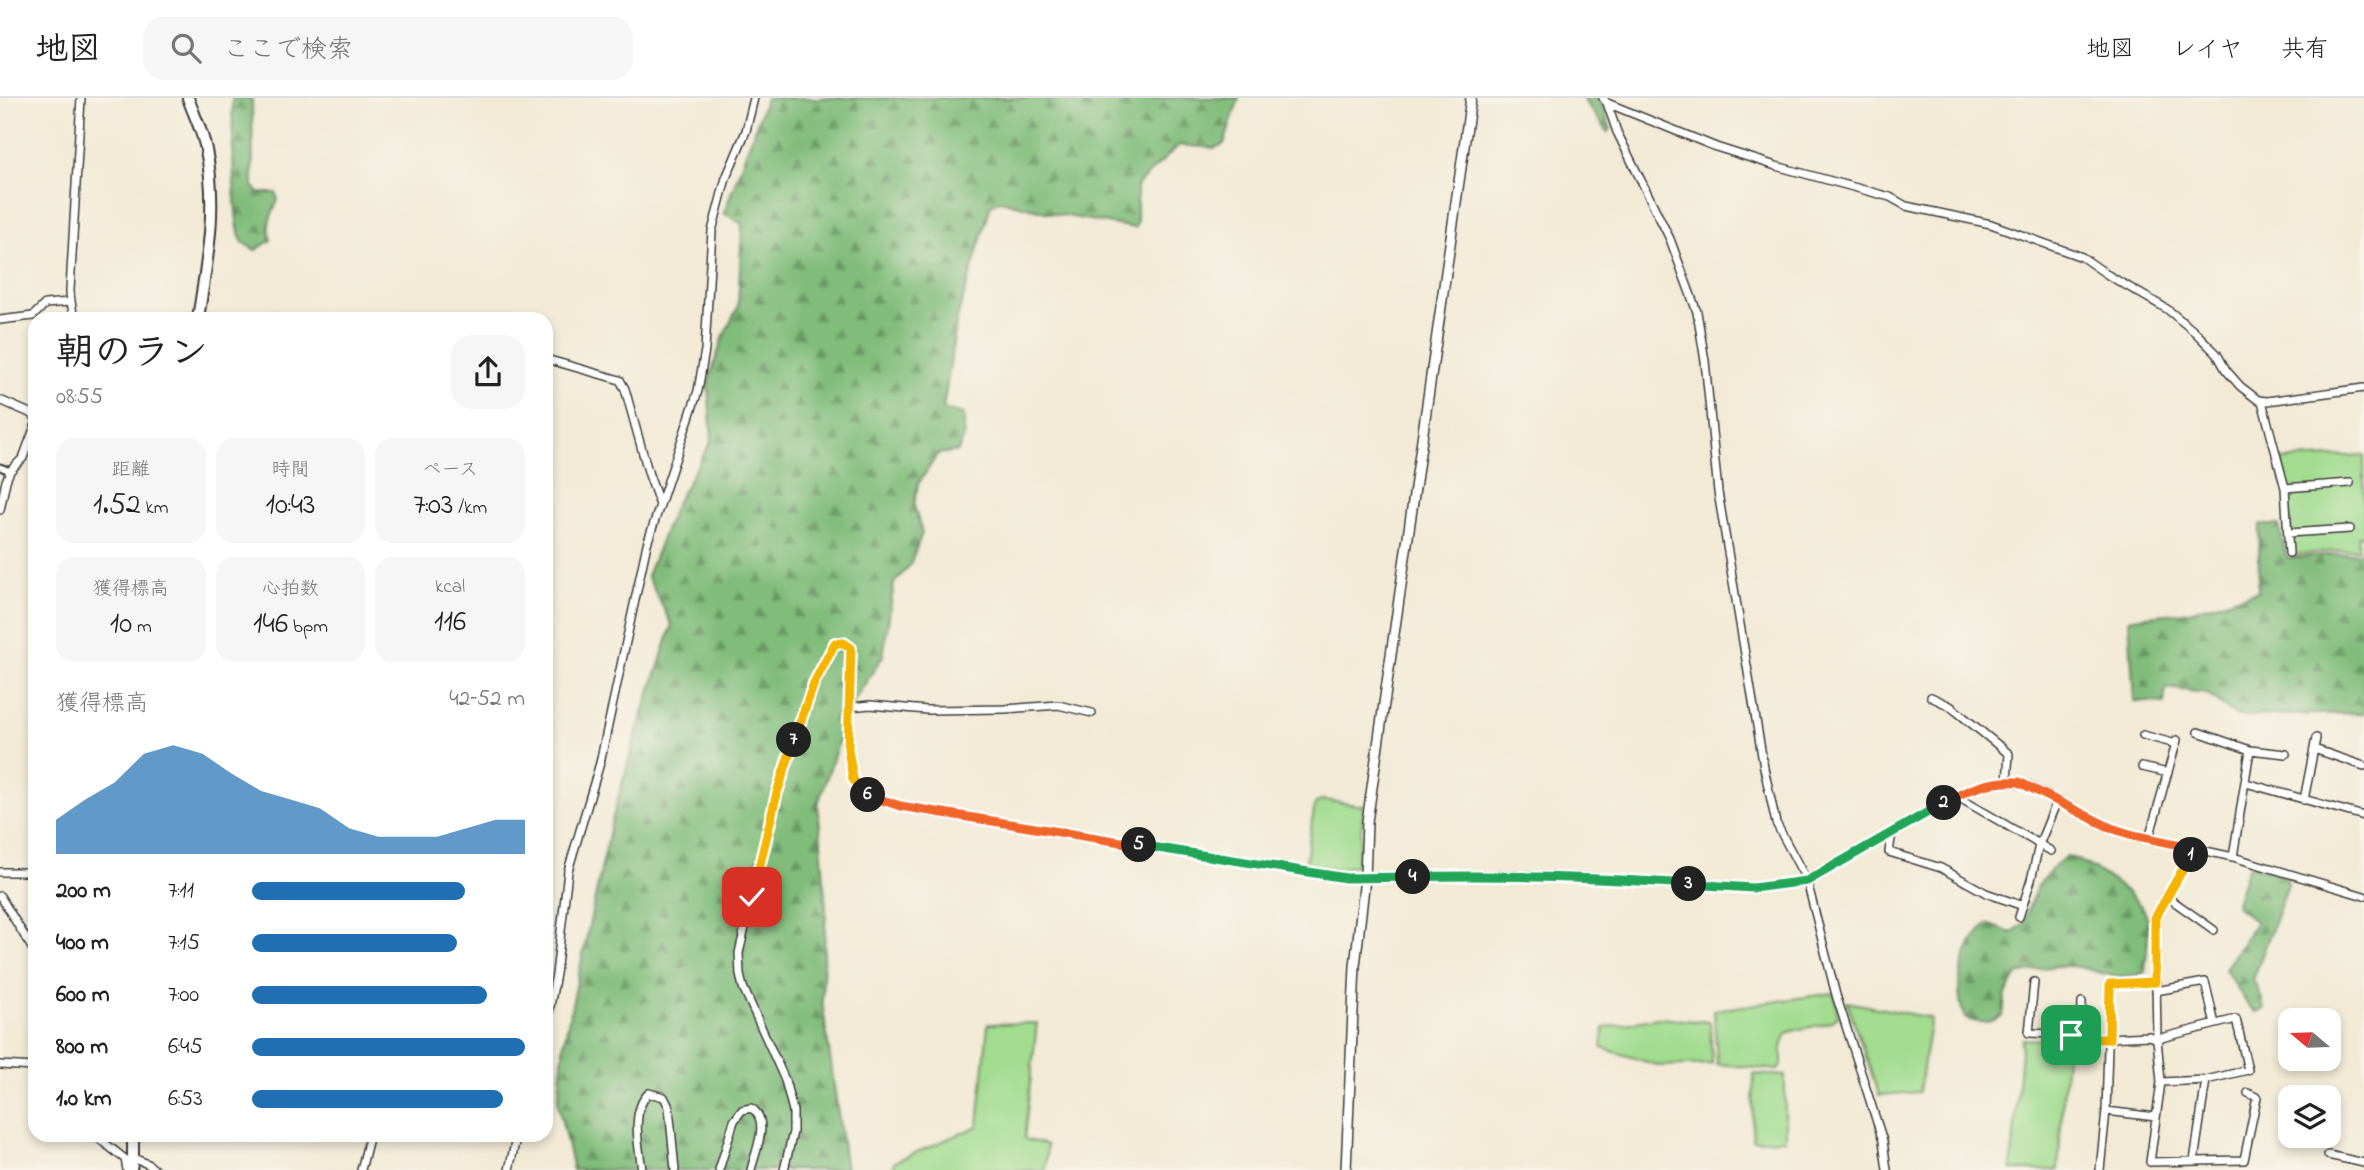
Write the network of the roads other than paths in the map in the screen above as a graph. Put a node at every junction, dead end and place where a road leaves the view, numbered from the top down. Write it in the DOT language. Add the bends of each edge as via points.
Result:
graph roads {
  1 [pos="81,98"];
  2 [pos="188,98"];
  3 [pos="754,98"];
  4 [pos="1471,98"];
  5 [pos="1605,100"];
  6 [pos="70,302"];
  7 [pos="37,312"];
  8 [pos="73,312"];
  9 [pos="199,312"];
  10 [pos="28,317"];
  11 [pos="0,320"];
  12 [pos="553,361"];
  13 [pos="2364,388"];
  14 [pos="0,400"];
  15 [pos="2262,401"];
  16 [pos="28,412"];
  17 [pos="28,445"];
  18 [pos="0,467"];
  19 [pos="10,471"];
  20 [pos="2350,483"];
  21 [pos="2285,488"];
  22 [pos="660,506"];
  23 [pos="0,510"];
  24 [pos="2350,529"];
  25 [pos="2288,533"];
  26 [pos="2289,553"];
  27 [pos="1931,697"];
  28 [pos="850,707"];
  29 [pos="1092,713"];
  30 [pos="2198,732"];
  31 [pos="2143,735"];
  32 [pos="2316,738"];
  33 [pos="2250,750"];
  34 [pos="2314,750"];
  35 [pos="2286,754"];
  36 [pos="2364,766"];
  37 [pos="2142,767"];
  38 [pos="2168,773"];
  39 [pos="2007,782"];
  40 [pos="2246,783"];
  41 [pos="1956,796"];
  42 [pos="2304,800"];
  43 [pos="2057,801"];
  44 [pos="2364,816"];
  45 [pos="1892,832"];
  46 [pos="2149,838"];
  47 [pos="2039,845"];
  48 [pos="2195,848"];
  49 [pos="2051,851"];
  50 [pos="2233,856"];
  51 [pos="0,872"];
  52 [pos="28,872"];
  53 [pos="1364,878"];
  54 [pos="1807,881"];
  55 [pos="0,896"];
  56 [pos="2364,896"];
  57 [pos="2166,897"];
  58 [pos="2023,906"];
  59 [pos="2019,916"];
  60 [pos="2214,930"];
  61 [pos="28,942"];
  62 [pos="2034,982"];
  63 [pos="2155,982"];
  64 [pos="553,990"];
  65 [pos="2156,991"];
  66 [pos="2082,1002"];
  67 [pos="2214,1024"];
  68 [pos="2081,1035"];
  69 [pos="2157,1038"];
  70 [pos="2109,1039"];
  71 [pos="0,1065"];
  72 [pos="28,1067"];
  73 [pos="2206,1080"];
  74 [pos="2161,1082"];
  75 [pos="2248,1093"];
  76 [pos="2106,1111"];
  77 [pos="2156,1117"];
  78 [pos="103,1142"];
  79 [pos="132,1142"];
  80 [pos="368,1142"];
  81 [pos="515,1142"];
  82 [pos="2328,1155"];
  83 [pos="133,1158"];
  84 [pos="2194,1161"];
  85 [pos="2364,1163"];
  86 [pos="2150,1166"];
  87 [pos="129,1170"];
  88 [pos="155,1170"];
  89 [pos="362,1170"];
  90 [pos="509,1170"];
  91 [pos="642,1170"];
  92 [pos="675,1170"];
  93 [pos="719,1170"];
  94 [pos="751,1170"];
  95 [pos="785,1170"];
  96 [pos="1346,1170"];
  97 [pos="1887,1170"];
  98 [pos="2100,1170"];
  1 -- 6 [label="street"];
  2 -- 9 [label="main road" via="206,147 212,191 211,236"];
  3 -- 22 [label="street" via="712,231 698,391"];
  4 -- 53 [label="street" via="1367,822"];
  5 -- 15 [label="street" via="1716,147 1906,205 1991,224 2082,257 2176,317 2217,354 2240,386"];
  5 -- 54 [label="street" via="1670,239 1697,312 1718,492 1764,768 1776,823"];
  6 -- 7 [label="street" via="45,304"];
  6 -- 8 [label="street"];
  10 -- 11 [label="street"];
  12 -- 22 [label="street" via="620,380"];
  13 -- 15 [label="street"];
  14 -- 16 [label="street"];
  15 -- 21 [label="street"];
  17 -- 19 [label="street"];
  18 -- 19 [label="street"];
  19 -- 23 [label="street"];
  20 -- 21 [label="street"];
  21 -- 25 [label="street"];
  22 -- 64 [label="street" via="647,544 600,763 568,871"];
  24 -- 25 [label="street"];
  25 -- 26 [label="street"];
  27 -- 39 [label="street" via="1950,706 2009,754"];
  28 -- 29 [label="street" via="927,710 1058,705"];
  28 -- 53 [label="street" via="848,749 853,779 869,796 900,806"];
  28 -- 95 [label="street" via="851,648 835,643 814,683 787,758 739,953 744,987 785,1080 793,1111"];
  30 -- 33 [label="street"];
  31 -- 38 [label="street" via="2177,742"];
  32 -- 34 [label="street"];
  33 -- 35 [label="street"];
  33 -- 40 [label="street"];
  34 -- 36 [label="street"];
  34 -- 42 [label="street"];
  37 -- 38 [label="street"];
  38 -- 46 [label="street"];
  39 -- 41 [label="street"];
  39 -- 43 [label="street" via="2028,785"];
  40 -- 42 [label="street"];
  40 -- 50 [label="street"];
  41 -- 45 [label="street"];
  41 -- 47 [label="street"];
  42 -- 44 [label="street"];
  43 -- 46 [label="street" via="2111,828"];
  43 -- 47 [label="street"];
  45 -- 54 [label="street"];
  45 -- 58 [label="street" via="1889,852 1941,868 1986,893"];
  46 -- 48 [label="street"];
  47 -- 49 [label="street"];
  47 -- 58 [label="street"];
  48 -- 50 [label="street"];
  48 -- 57 [label="street"];
  50 -- 56 [label="street"];
  51 -- 52 [label="street"];
  53 -- 54 [label="street" via="1505,874 1753,888"];
  53 -- 96 [label="street" via="1355,966"];
  54 -- 97 [label="street" via="1836,995 1883,1141"];
  55 -- 61 [label="street"];
  57 -- 60 [label="street"];
  57 -- 63 [label="street" via="2155,918"];
  58 -- 59 [label="street"];
  62 -- 68 [label="street" via="2029,1033"];
  63 -- 65 [label="street"];
  63 -- 70 [label="street" via="2110,984"];
  65 -- 67 [label="street" via="2205,982"];
  65 -- 69 [label="street"];
  66 -- 68 [label="street"];
  67 -- 69 [label="street"];
  67 -- 73 [label="street" via="2236,1019 2248,1070"];
  68 -- 70 [label="street"];
  69 -- 70 [label="street"];
  69 -- 74 [label="street"];
  70 -- 76 [label="street"];
  71 -- 72 [label="street"];
  73 -- 74 [label="street"];
  73 -- 84 [label="street"];
  74 -- 77 [label="street"];
  75 -- 84 [label="street" via="2257,1097 2244,1160"];
  76 -- 77 [label="street"];
  76 -- 98 [label="street"];
  77 -- 86 [label="street"];
  78 -- 87 [label="street" via="125,1159"];
  79 -- 83 [label="main road"];
  80 -- 89 [label="street"];
  81 -- 90 [label="street"];
  82 -- 85 [label="street"];
  83 -- 87 [label="main road"];
  83 -- 88 [label="street"];
  84 -- 86 [label="street"];
  91 -- 92 [label="street" via="638,1112 649,1093 664,1097 669,1107"];
  93 -- 94 [label="street" via="734,1121 742,1110 751,1108 761,1121"];
}
